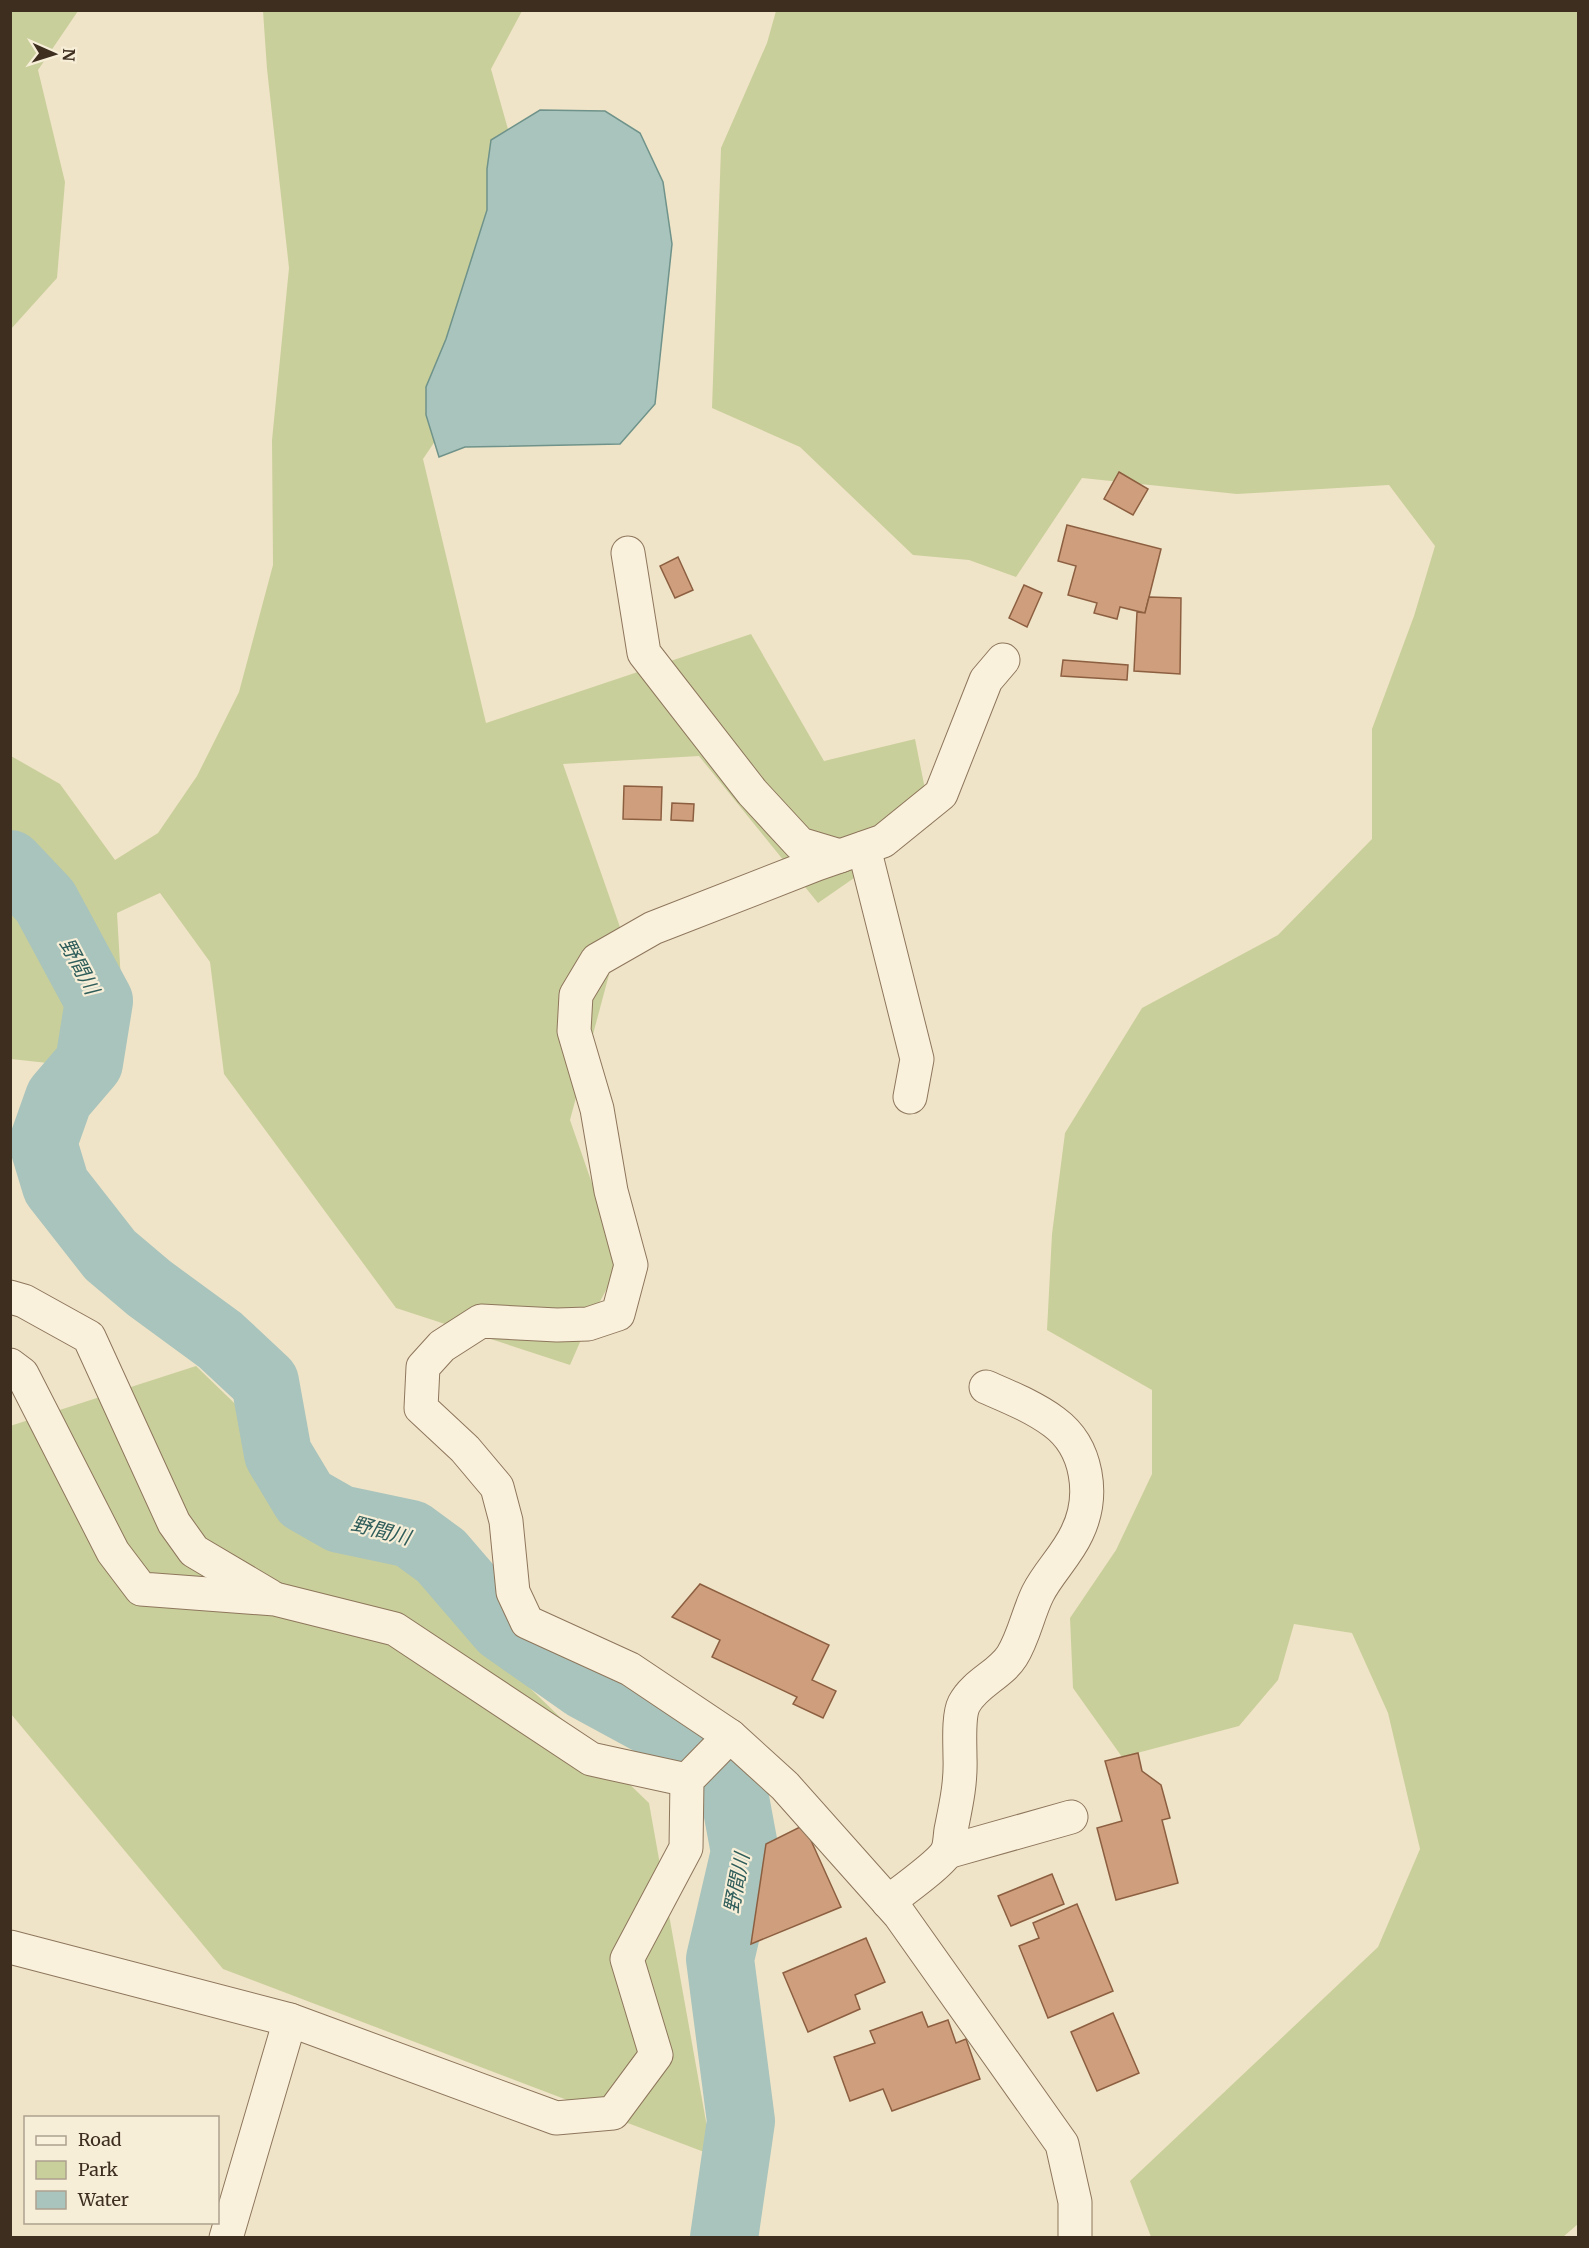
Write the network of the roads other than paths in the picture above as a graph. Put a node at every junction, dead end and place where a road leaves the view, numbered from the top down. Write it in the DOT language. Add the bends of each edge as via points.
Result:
graph roads {
  1 [pos="628,553"];
  2 [pos="1003,660"];
  3 [pos="852,852"];
  4 [pos="910,1097"];
  5 [pos="10,1297"];
  6 [pos="10,1365"];
  7 [pos="986,1387"];
  8 [pos="275,1599"];
  9 [pos="730,1737"];
  10 [pos="687,1780"];
  11 [pos="1071,1817"];
  12 [pos="947,1852"];
  13 [pos="888,1902"];
  14 [pos="10,1947"];
  15 [pos="290,2020"];
  16 [pos="226,2238"];
  17 [pos="1075,2238"];
  1 -- 3 [label="street" via="644,653 752,792 800,844"];
  2 -- 3 [label="street" via="986,680 941,794 883,841"];
  3 -- 4 [label="street" via="918,1059"];
  3 -- 9 [label="street" via="653,928 597,960 576,995 574,1031 597,1109 611,1191 631,1265 618,1314 588,1324 481,1321 442,1346 423,1367 421,1408 465,1449 497,1487 506,1521 513,1592 527,1622 630,1670"];
  5 -- 8 [label="street" via="89,1337 174,1523 194,1551"];
  6 -- 8 [label="street" via="22,1374 113,1552 141,1589"];
  7 -- 12 [label="street" via="1054,1422 1068,1435 1080,1455 1088,1505 1063,1559 1038,1593 1012,1657 981,1683 963,1705 958,1799"];
  8 -- 10 [label="street" via="395,1629 591,1759"];
  9 -- 10 [label="street"];
  9 -- 13 [label="street" via="784,1786"];
  10 -- 15 [label="street" via="686,1848 627,1959 656,2055 613,2113 556,2118"];
  11 -- 12 [label="street"];
  12 -- 13 [label="street"];
  13 -- 17 [label="street" via="1062,2144 1075,2202"];
  14 -- 15 [label="street"];
  15 -- 16 [label="street"];
}
